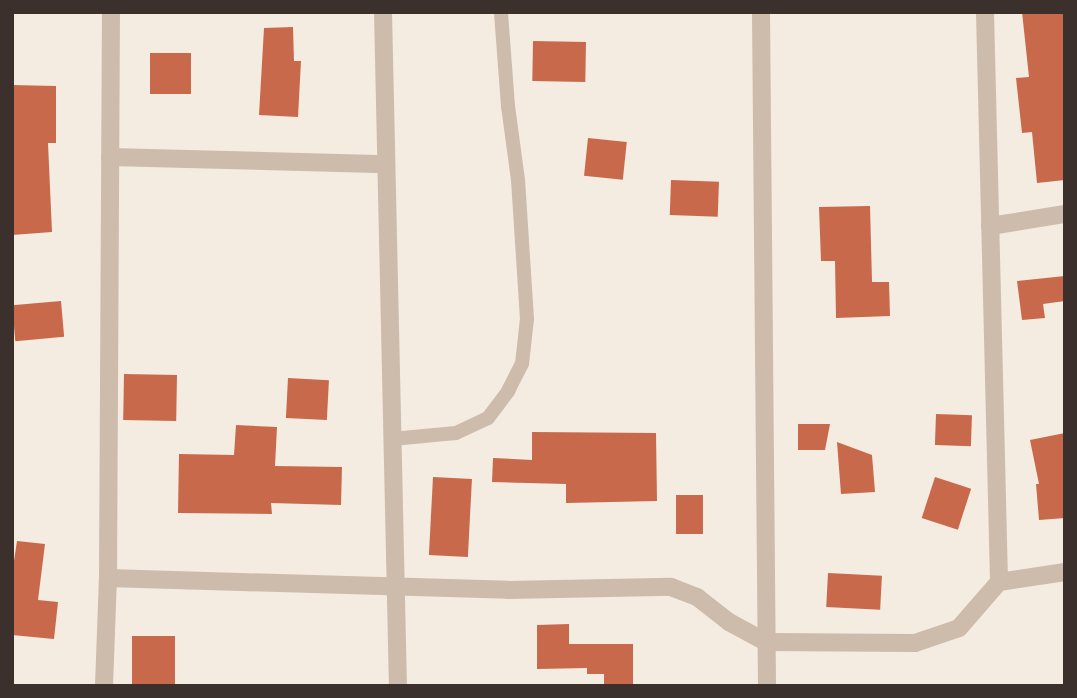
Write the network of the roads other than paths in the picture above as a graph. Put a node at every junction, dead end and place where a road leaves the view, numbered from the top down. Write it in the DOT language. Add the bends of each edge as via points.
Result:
graph roads {
  1 [pos="111,12"];
  2 [pos="383,12"];
  3 [pos="501,12"];
  4 [pos="761,12"];
  5 [pos="985,12"];
  6 [pos="110,157"];
  7 [pos="386,164"];
  8 [pos="1065,214"];
  9 [pos="990,226"];
  10 [pos="392,439"];
  11 [pos="1065,572"];
  12 [pos="108,578"];
  13 [pos="999,582"];
  14 [pos="396,587"];
  15 [pos="766,642"];
  16 [pos="104,686"];
  17 [pos="398,686"];
  18 [pos="767,686"];
  1 -- 6 [label="street"];
  2 -- 7 [label="street"];
  3 -- 10 [label="lane" via="519,180 527,319 522,364 488,418 456,433"];
  4 -- 15 [label="street"];
  5 -- 9 [label="street"];
  6 -- 7 [label="street"];
  6 -- 12 [label="street"];
  7 -- 10 [label="street"];
  8 -- 9 [label="street"];
  9 -- 13 [label="street"];
  10 -- 14 [label="street"];
  11 -- 13 [label="street"];
  12 -- 14 [label="street"];
  12 -- 16 [label="street"];
  13 -- 15 [label="street" via="959,628 915,643"];
  14 -- 15 [label="street" via="671,587 697,597"];
  14 -- 17 [label="street"];
  15 -- 18 [label="street"];
}
